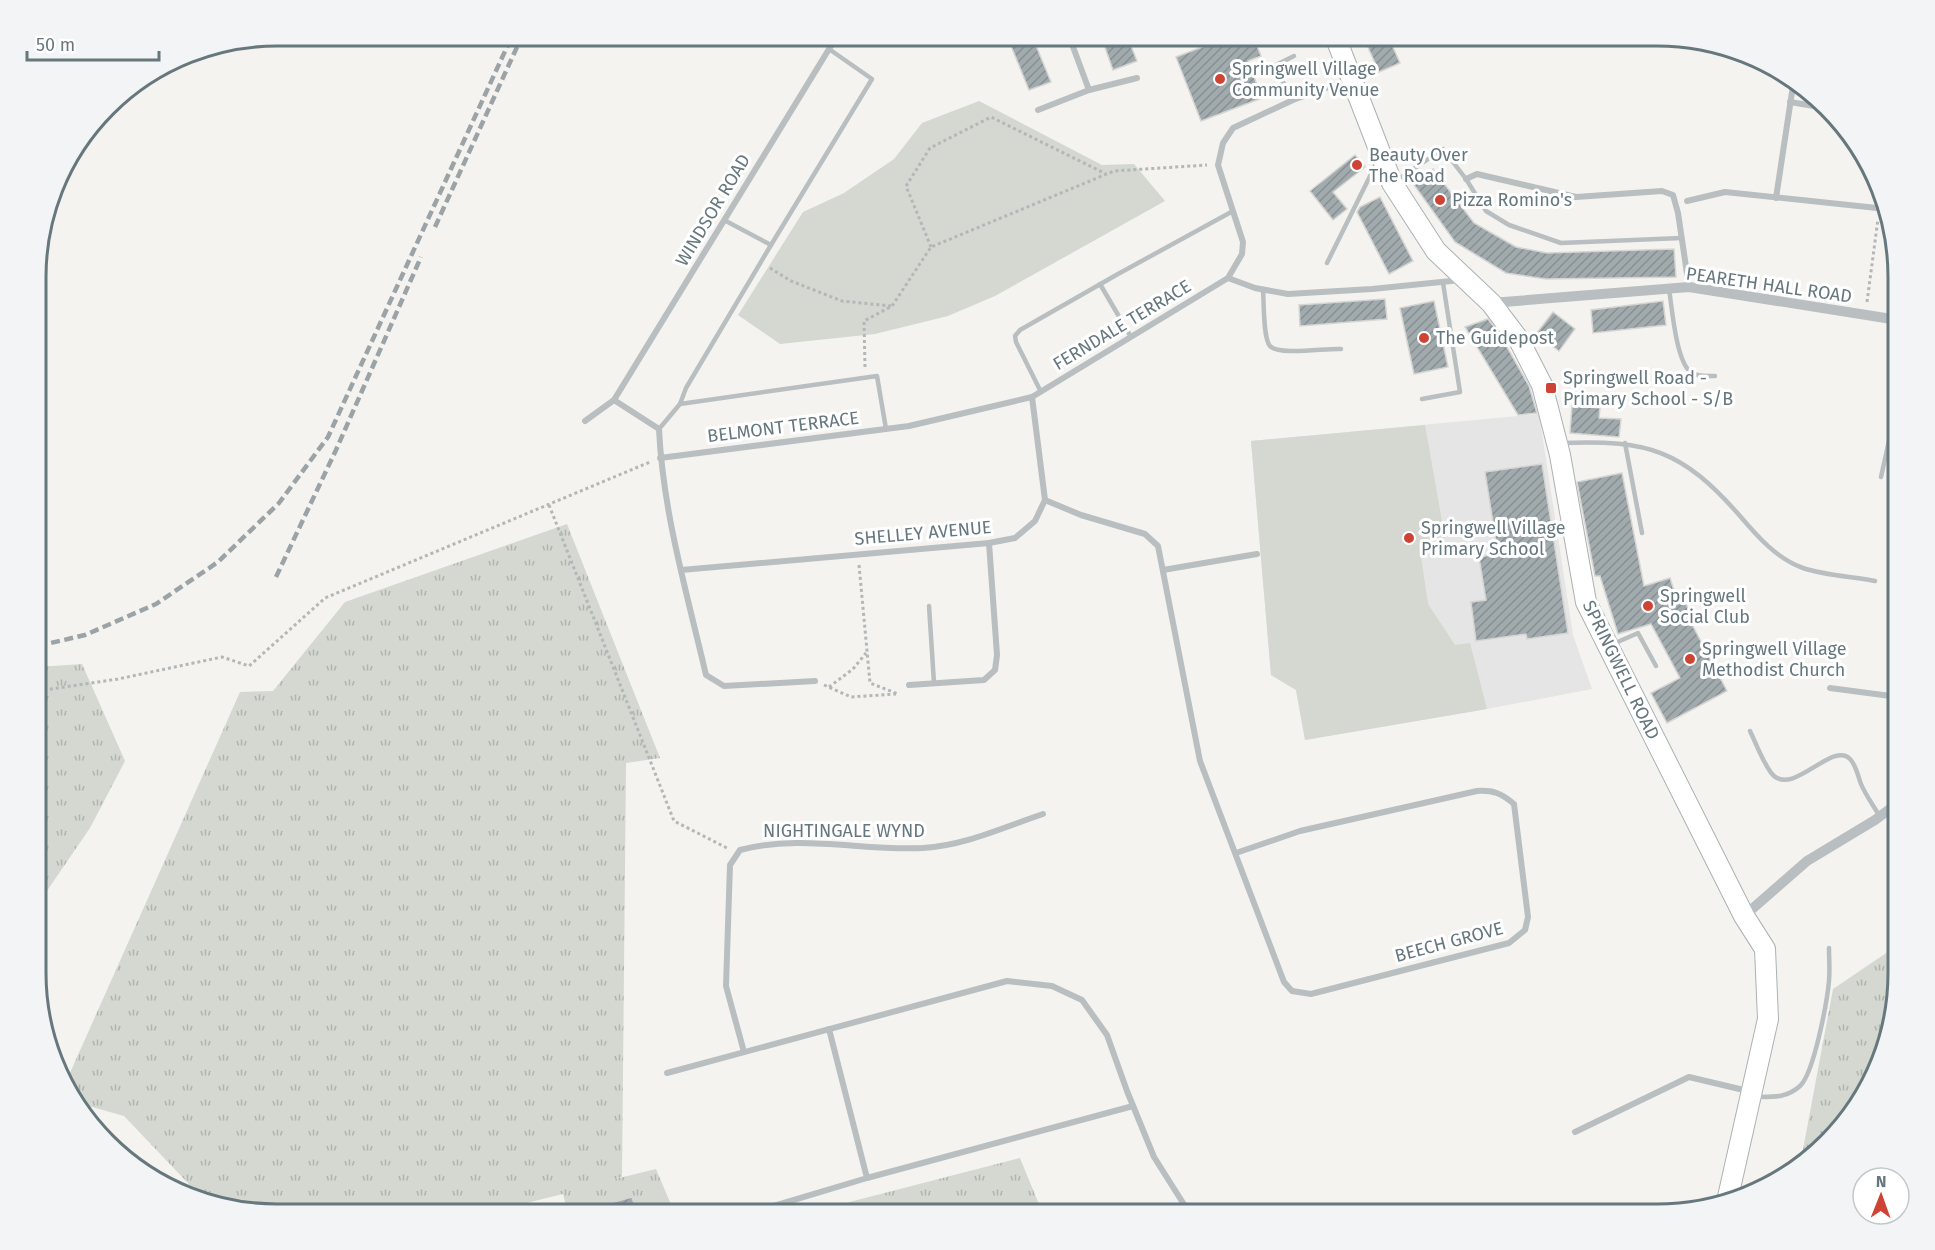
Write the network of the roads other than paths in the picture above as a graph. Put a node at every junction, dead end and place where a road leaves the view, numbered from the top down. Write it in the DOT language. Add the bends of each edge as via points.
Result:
graph roads {
  1 [pos="831,46"];
  2 [pos="1073,46"];
  3 [pos="1339,46"];
  4 [pos="829,49"];
  5 [pos="1294,56"];
  6 [pos="1137,78"];
  7 [pos="1352,79"];
  8 [pos="1089,90"];
  9 [pos="1792,90"];
  10 [pos="1293,100"];
  11 [pos="1790,102"];
  12 [pos="1812,106"];
  13 [pos="1038,110"];
  14 [pos="1381,154"];
  15 [pos="1466,179"];
  16 [pos="1392,183"];
  17 [pos="1776,198"];
  18 [pos="1686,201"];
  19 [pos="1877,208"];
  20 [pos="1233,211"];
  21 [pos="724,220"];
  22 [pos="1681,238"];
  23 [pos="771,245"];
  24 [pos="1327,262"];
  25 [pos="1227,278"];
  26 [pos="1467,279"];
  27 [pos="1443,283"];
  28 [pos="1100,284"];
  29 [pos="1689,287"];
  30 [pos="1669,289"];
  31 [pos="1263,290"];
  32 [pos="1491,303"];
  33 [pos="1888,318"];
  34 [pos="1131,337"];
  35 [pos="1341,349"];
  36 [pos="1715,376"];
  37 [pos="1041,392"];
  38 [pos="1032,397"];
  39 [pos="1422,399"];
  40 [pos="615,400"];
  41 [pos="680,404"];
  42 [pos="585,421"];
  43 [pos="909,426"];
  44 [pos="658,429"];
  45 [pos="886,429"];
  46 [pos="1557,443"];
  47 [pos="1625,443"];
  48 [pos="1888,447"];
  49 [pos="660,458"];
  50 [pos="1881,477"];
  51 [pos="1045,500"];
  52 [pos="1642,533"];
  53 [pos="989,543"];
  54 [pos="1257,554"];
  55 [pos="681,570"];
  56 [pos="1163,570"];
  57 [pos="1875,581"];
  58 [pos="928,606"];
  59 [pos="1608,646"];
  60 [pos="1656,666"];
  61 [pos="815,681"];
  62 [pos="934,683"];
  63 [pos="909,685"];
  64 [pos="1830,688"];
  65 [pos="1888,695"];
  66 [pos="1750,731"];
  67 [pos="1888,811"];
  68 [pos="1043,814"];
  69 [pos="1880,817"];
  70 [pos="1236,853"];
  71 [pos="1744,916"];
  72 [pos="1829,948"];
  73 [pos="829,1029"];
  74 [pos="744,1052"];
  75 [pos="667,1073"];
  76 [pos="1751,1094"];
  77 [pos="1133,1106"];
  78 [pos="1575,1132"];
  79 [pos="867,1178"];
  80 [pos="1729,1192"];
  81 [pos="780,1204"];
  82 [pos="1184,1204"];
  1 -- 4 [label="street, WINDSOR ROAD"];
  2 -- 8 [label="street"];
  3 -- 7 [label="main road, SPRINGWELL ROAD"];
  4 -- 21 [label="street, WINDSOR ROAD"];
  4 -- 23 [label="lane" via="872,79"];
  5 -- 10 [label="lane" via="1274,66"];
  6 -- 8 [label="street"];
  7 -- 10 [label="street"];
  7 -- 14 [label="main road, SPRINGWELL ROAD"];
  8 -- 13 [label="street"];
  9 -- 11 [label="street"];
  10 -- 20 [label="street" via="1233,128 1223,143 1218,165"];
  11 -- 12 [label="street"];
  11 -- 17 [label="street"];
  14 -- 16 [label="main road, SPRINGWELL ROAD"];
  14 -- 24 [label="lane"];
  15 -- 16 [label="lane" via="1443,149"];
  15 -- 22 [label="lane" via="1485,211 1509,225 1561,243"];
  15 -- 22 [label="street" via="1477,174 1576,197 1662,191 1673,195"];
  16 -- 26 [label="main road, SPRINGWELL ROAD" via="1436,251"];
  17 -- 18 [label="street" via="1725,192"];
  17 -- 19 [label="street"];
  20 -- 25 [label="street" via="1243,242 1242,254"];
  20 -- 28 [label="lane"];
  21 -- 23 [label="lane"];
  21 -- 40 [label="street, WINDSOR ROAD"];
  22 -- 29 [label="street"];
  23 -- 41 [label="lane"];
  25 -- 31 [label="street"];
  25 -- 34 [label="street, FERNDALE TERRACE"];
  26 -- 27 [label="street"];
  26 -- 32 [label="main road, SPRINGWELL ROAD"];
  27 -- 31 [label="street" via="1287,294"];
  27 -- 39 [label="lane" via="1460,392"];
  28 -- 34 [label="lane"];
  28 -- 37 [label="lane" via="1015,336"];
  29 -- 30 [label="street, PEARETH HALL ROAD"];
  29 -- 33 [label="street, PEARETH HALL ROAD"];
  30 -- 32 [label="street, PEARETH HALL ROAD"];
  30 -- 36 [label="lane" via="1685,368 1695,375"];
  31 -- 35 [label="lane" via="1269,345 1279,351"];
  32 -- 46 [label="main road, SPRINGWELL ROAD" via="1519,340 1542,385"];
  34 -- 37 [label="street, FERNDALE TERRACE"];
  37 -- 38 [label="street, FERNDALE TERRACE"];
  38 -- 43 [label="street, FERNDALE TERRACE"];
  38 -- 51 [label="street"];
  40 -- 42 [label="street, WINDSOR ROAD"];
  40 -- 44 [label="street"];
  41 -- 44 [label="lane"];
  41 -- 45 [label="lane" via="877,376"];
  43 -- 45 [label="street, BELMONT TERRACE"];
  44 -- 49 [label="street"];
  45 -- 49 [label="street, BELMONT TERRACE"];
  46 -- 47 [label="lane"];
  46 -- 59 [label="main road, SPRINGWELL ROAD" via="1586,602"];
  47 -- 52 [label="lane"];
  47 -- 57 [label="lane" via="1666,454 1691,469 1762,542 1803,568"];
  48 -- 50 [label="lane"];
  49 -- 55 [label="street"];
  51 -- 53 [label="street, SHELLEY AVENUE" via="1035,520 1015,538"];
  51 -- 56 [label="street, BEECH GROVE" via="1145,534 1158,546"];
  53 -- 55 [label="street, SHELLEY AVENUE"];
  53 -- 62 [label="street" via="995,670 984,680"];
  54 -- 56 [label="street"];
  55 -- 61 [label="street" via="706,675 724,686"];
  56 -- 70 [label="street, BEECH GROVE" via="1200,761"];
  58 -- 62 [label="lane"];
  59 -- 60 [label="lane" via="1638,633"];
  59 -- 71 [label="main road, SPRINGWELL ROAD"];
  62 -- 63 [label="street"];
  64 -- 65 [label="street"];
  66 -- 69 [label="lane" via="1773,775 1782,781 1842,754 1849,757"];
  67 -- 69 [label="street"];
  68 -- 74 [label="street, NIGHTINGALE WYND" via="959,843 924,848 785,843 740,850 730,865 726,986"];
  69 -- 71 [label="street" via="1807,861"];
  70 -- 70 [label="street, BEECH GROVE" via="1284,982 1292,991 1311,994 1509,943 1525,930 1528,917 1514,804 1491,790 1300,831"];
  71 -- 76 [label="main road, SPRINGWELL ROAD" via="1765,949 1768,1019"];
  72 -- 76 [label="lane" via="1829,982 1806,1080 1787,1095"];
  73 -- 74 [label="street"];
  73 -- 77 [label="street" via="1007,981 1052,986 1082,1000 1107,1035"];
  73 -- 79 [label="street"];
  74 -- 75 [label="street"];
  76 -- 78 [label="street" via="1689,1077"];
  76 -- 80 [label="main road, SPRINGWELL ROAD"];
  77 -- 79 [label="street"];
  77 -- 82 [label="street" via="1154,1157"];
  79 -- 81 [label="street"];
}
